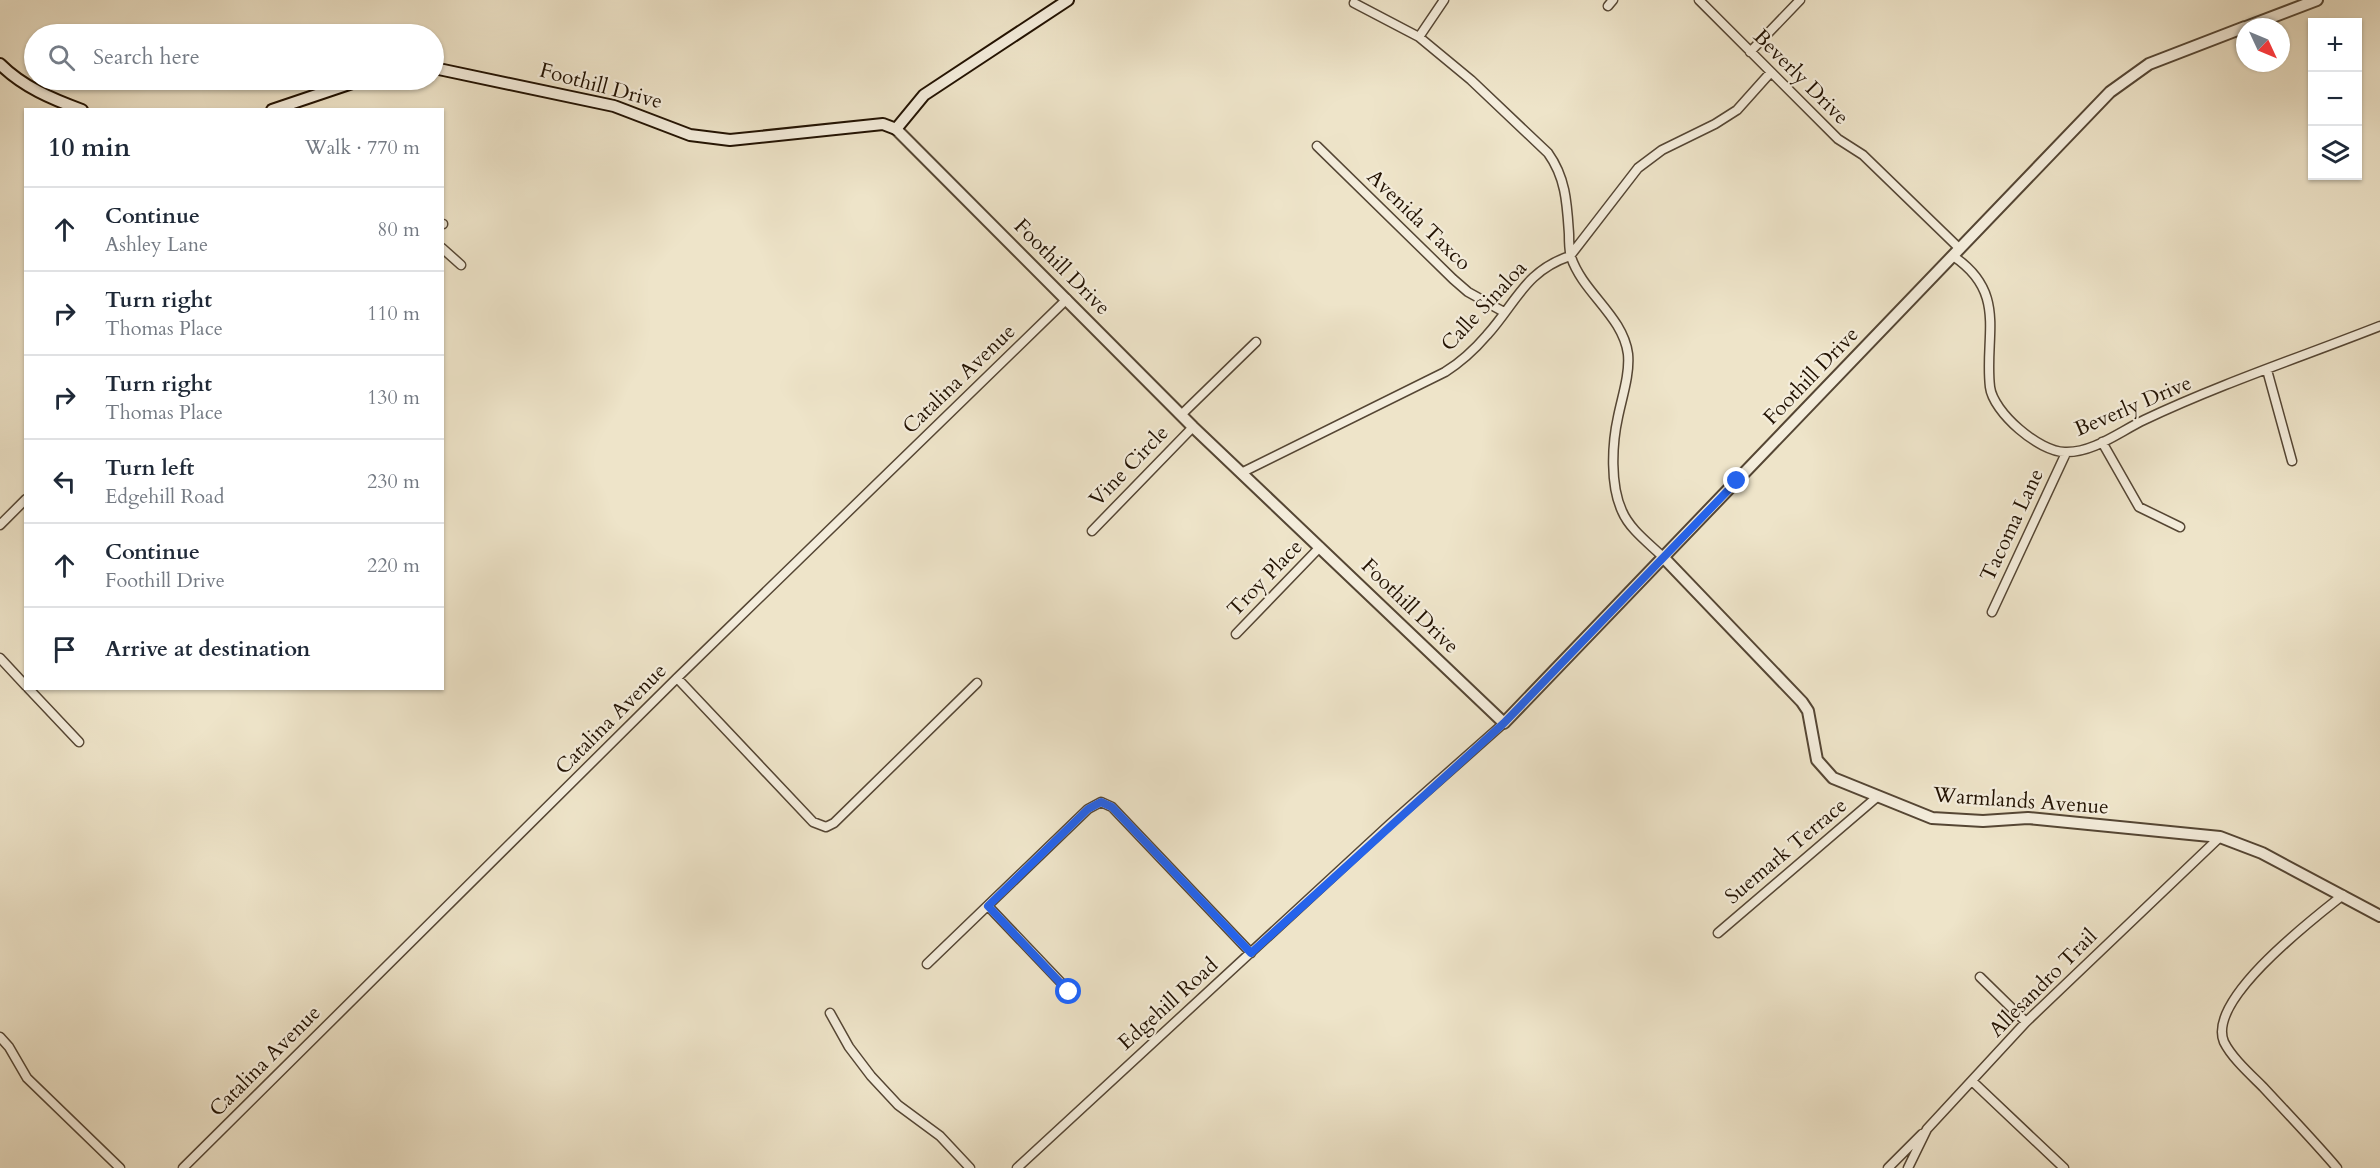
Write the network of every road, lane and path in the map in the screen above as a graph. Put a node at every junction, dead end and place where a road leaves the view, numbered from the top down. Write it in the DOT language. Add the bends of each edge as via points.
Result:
graph roads {
  1 [pos="1068,0"];
  2 [pos="1444,0"];
  3 [pos="1698,0"];
  4 [pos="1800,0"];
  5 [pos="2317,0"];
  6 [pos="1354,3"];
  7 [pos="2270,18"];
  8 [pos="2236,31"];
  9 [pos="1419,37"];
  10 [pos="1750,52"];
  11 [pos="0,64"];
  12 [pos="444,70"];
  13 [pos="1771,72"];
  14 [pos="24,84"];
  15 [pos="36,90"];
  16 [pos="332,90"];
  17 [pos="77,108"];
  18 [pos="279,108"];
  19 [pos="896,129"];
  20 [pos="1317,146"];
  21 [pos="444,251"];
  22 [pos="1957,252"];
  23 [pos="1570,256"];
  24 [pos="460,265"];
  25 [pos="1067,299"];
  26 [pos="1504,312"];
  27 [pos="2380,326"];
  28 [pos="1256,342"];
  29 [pos="2267,370"];
  30 [pos="1181,414"];
  31 [pos="1193,427"];
  32 [pos="2102,442"];
  33 [pos="2066,453"];
  34 [pos="2292,460"];
  35 [pos="1241,473"];
  36 [pos="24,501"];
  37 [pos="0,525"];
  38 [pos="2180,527"];
  39 [pos="1092,531"];
  40 [pos="1320,547"];
  41 [pos="1664,558"];
  42 [pos="1992,612"];
  43 [pos="1236,634"];
  44 [pos="0,658"];
  45 [pos="677,678"];
  46 [pos="977,683"];
  47 [pos="24,684"];
  48 [pos="30,690"];
  49 [pos="1504,723"];
  50 [pos="79,742"];
  51 [pos="1877,797"];
  52 [pos="2220,837"];
  53 [pos="2343,895"];
  54 [pos="988,906"];
  55 [pos="2380,916"];
  56 [pos="1719,933"];
  57 [pos="1251,953"];
  58 [pos="927,964"];
  59 [pos="1980,977"];
  60 [pos="1069,992"];
  61 [pos="830,1013"];
  62 [pos="2026,1022"];
  63 [pos="0,1037"];
  64 [pos="1972,1081"];
  65 [pos="1927,1129"];
  66 [pos="120,1168"];
  67 [pos="183,1168"];
  68 [pos="970,1168"];
  69 [pos="1017,1168"];
  70 [pos="1888,1168"];
  71 [pos="1908,1168"];
  72 [pos="2064,1168"];
  73 [pos="2337,1168"];
  1 -- 19 [label="street" via="924,95"];
  2 -- 9 [label="street"];
  3 -- 10 [label="street, Beverly Drive"];
  4 -- 10 [label="street"];
  5 -- 7 [label="street, Foothill Drive"];
  6 -- 9 [label="street, Warmlands Avenue"];
  8 -- 22 [label="street, Foothill Drive" via="2149,64 2110,92"];
  9 -- 23 [label="street, Warmlands Avenue" via="1471,80 1555,163 1565,189"];
  10 -- 13 [label="street, Beverly Drive"];
  11 -- 14 [label="street"];
  12 -- 19 [label="street, Foothill Drive" via="614,106 690,135 730,140 883,124"];
  13 -- 22 [label="street, Beverly Drive" via="1838,139 1863,155"];
  13 -- 23 [label="street, Calle Sinaloa" via="1737,110 1662,150 1638,168"];
  15 -- 17 [label="street"];
  16 -- 18 [label="street"];
  19 -- 25 [label="street, Foothill Drive"];
  20 -- 26 [label="street, Avenida Taxco" via="1453,279"];
  21 -- 24 [label="street"];
  22 -- 33 [label="street, Beverly Drive" via="1990,303 1990,388 1997,407 2028,436"];
  22 -- 41 [label="street, Foothill Drive"];
  23 -- 26 [label="street, Calle Sinaloa" via="1532,277"];
  23 -- 41 [label="street, Warmlands Avenue" via="1593,296 1623,335 1628,356 1617,423 1616,492 1630,525"];
  25 -- 30 [label="street, Foothill Drive"];
  25 -- 45 [label="street, Catalina Avenue"];
  26 -- 35 [label="street, Calle Sinaloa" via="1488,334 1445,372"];
  27 -- 29 [label="street, Beverly Drive"];
  28 -- 30 [label="street"];
  29 -- 32 [label="street, Beverly Drive" via="2144,420"];
  29 -- 34 [label="street"];
  30 -- 31 [label="street, Foothill Drive"];
  31 -- 35 [label="street, Foothill Drive"];
  31 -- 39 [label="street, Vine Circle"];
  32 -- 33 [label="street, Beverly Drive"];
  32 -- 38 [label="street" via="2139,507"];
  33 -- 42 [label="street, Tacoma Lane"];
  35 -- 40 [label="street, Foothill Drive"];
  36 -- 37 [label="street"];
  40 -- 43 [label="street, Troy Place"];
  40 -- 49 [label="street, Foothill Drive"];
  41 -- 49 [label="street, Foothill Drive"];
  41 -- 51 [label="street, Warmlands Avenue" via="1802,702 1808,711 1817,759 1833,778"];
  44 -- 47 [label="street"];
  45 -- 46 [label="street" via="813,822 826,827 834,824"];
  45 -- 67 [label="street, Catalina Avenue"];
  48 -- 50 [label="street"];
  49 -- 57 [label="street, Edgehill Road"];
  51 -- 52 [label="street, Warmlands Avenue" via="1932,818 2028,818"];
  51 -- 56 [label="street, Suemark Terrace"];
  52 -- 53 [label="street, Warmlands Avenue" via="2262,852"];
  52 -- 62 [label="street, Allesandro Trail"];
  53 -- 55 [label="street, Warmlands Avenue"];
  53 -- 73 [label="street" via="2260,968 2238,993 2225,1014 2222,1028 2224,1041 2243,1067"];
  54 -- 57 [label="street" via="1088,809 1101,802 1112,807"];
  54 -- 58 [label="street"];
  54 -- 60 [label="street"];
  57 -- 69 [label="street, Edgehill Road"];
  59 -- 62 [label="street"];
  61 -- 68 [label="street" via="871,1076 898,1105 940,1136"];
  62 -- 64 [label="street, Allesandro Trail"];
  63 -- 66 [label="street" via="27,1078"];
  64 -- 65 [label="street, Allesandro Trail"];
  64 -- 72 [label="street"];
  65 -- 70 [label="street"];
  65 -- 71 [label="street, Allesandro Trail"];
}
